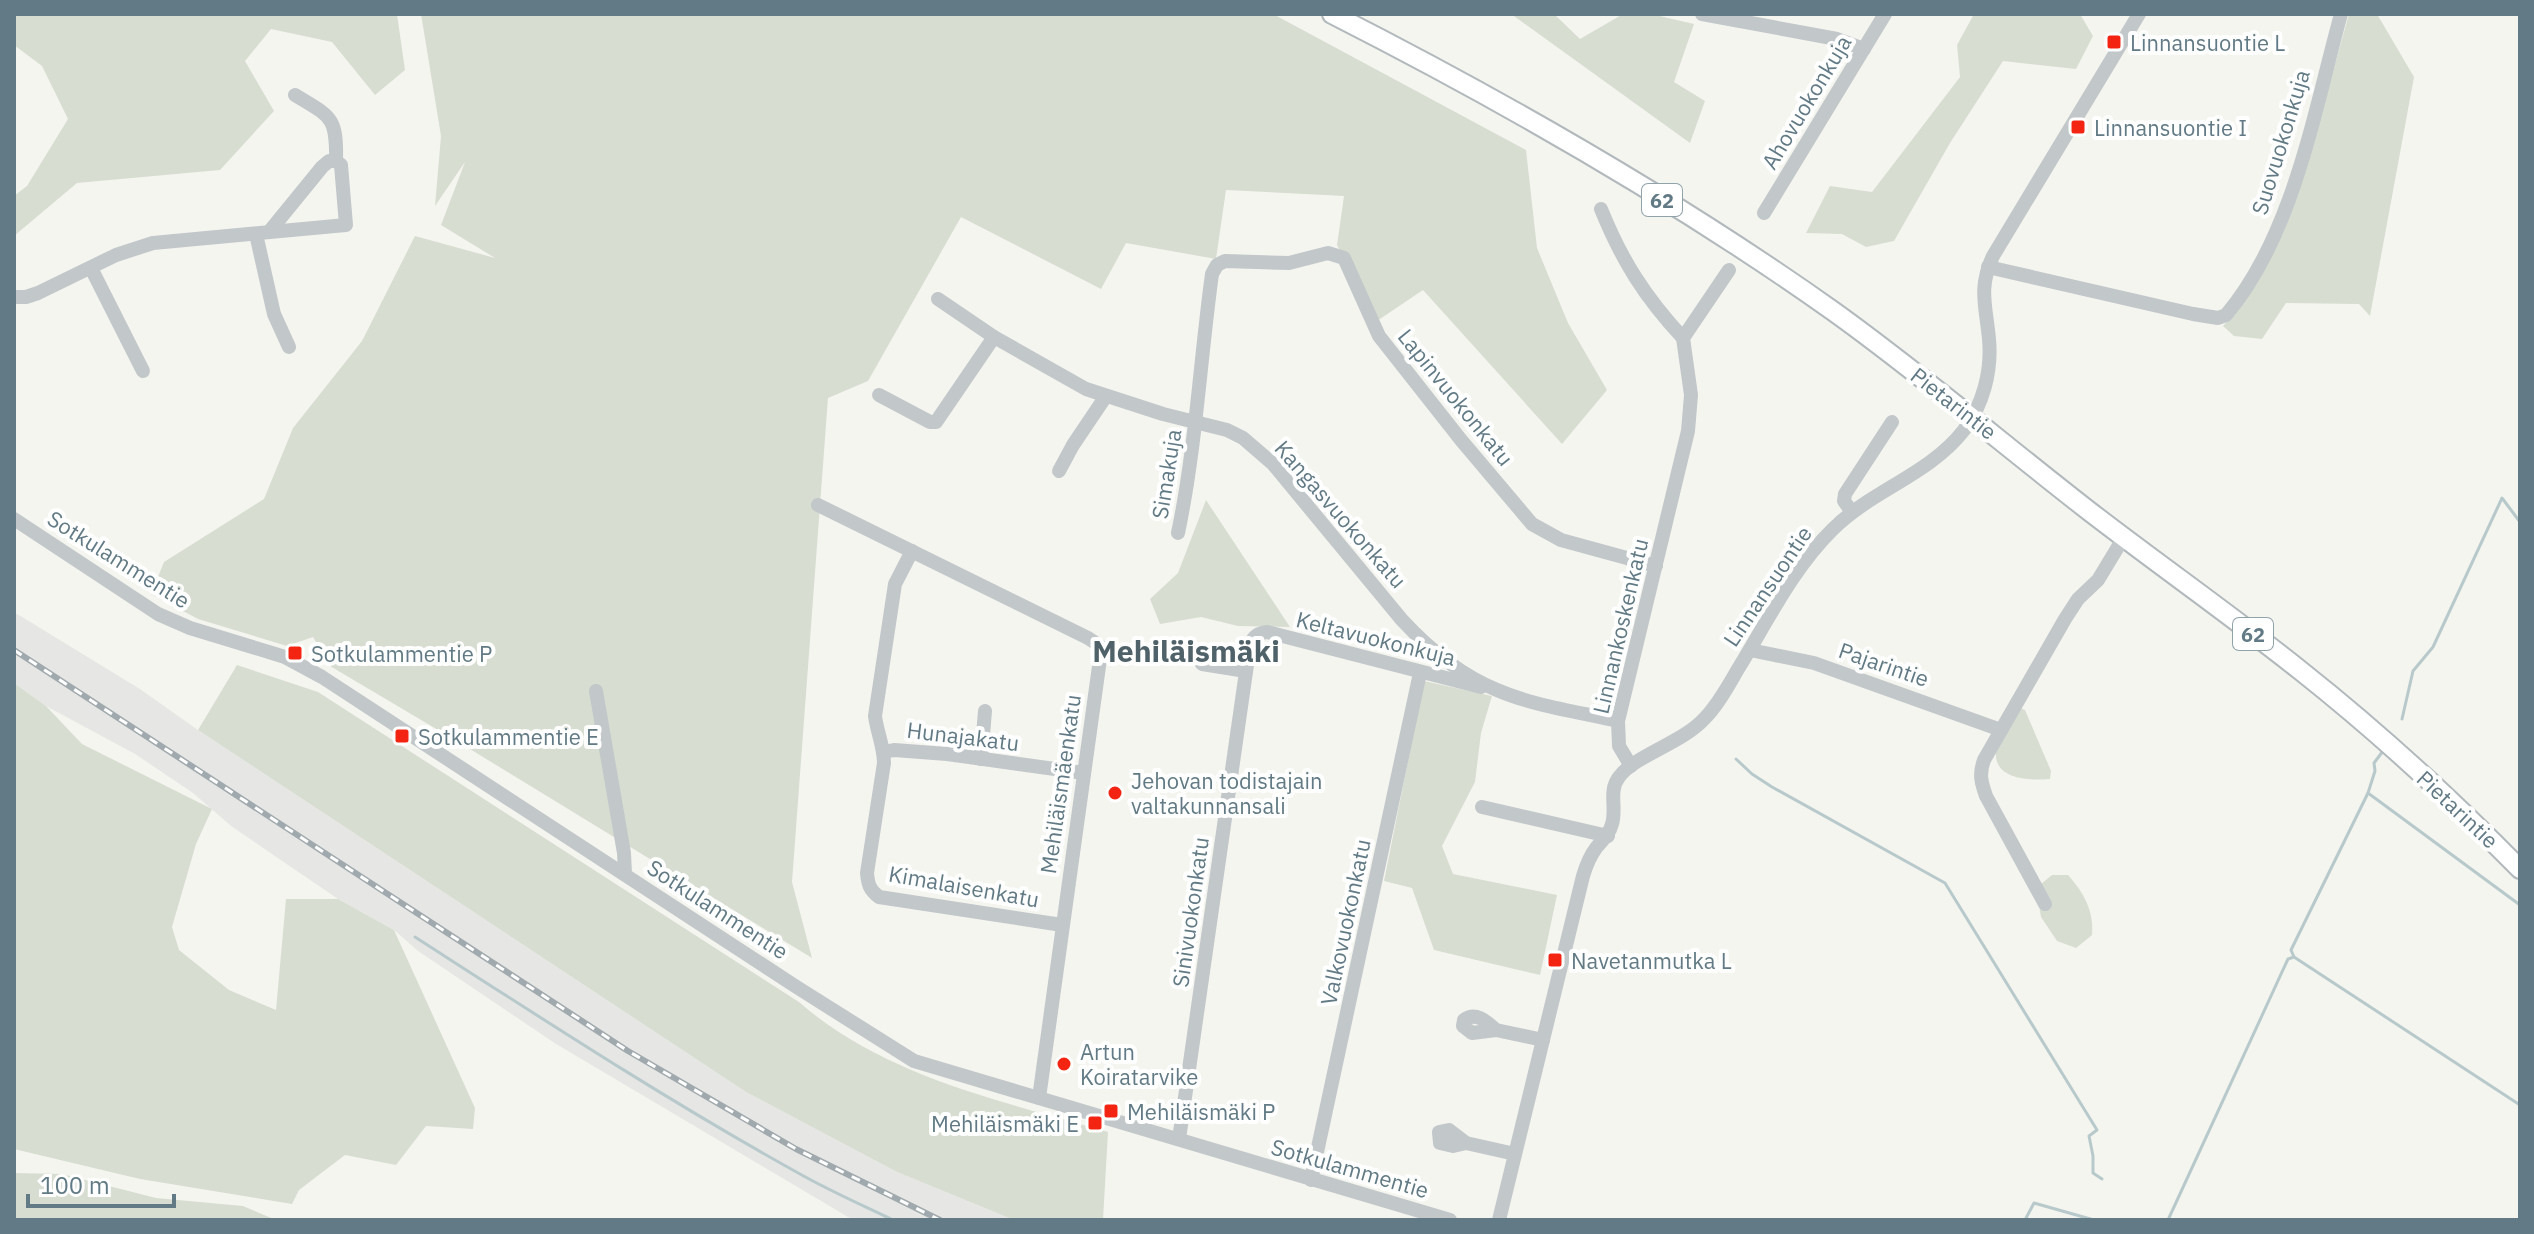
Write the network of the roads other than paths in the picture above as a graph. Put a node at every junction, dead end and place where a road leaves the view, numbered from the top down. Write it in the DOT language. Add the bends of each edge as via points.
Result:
graph roads {
  1 [pos="1332,14"];
  2 [pos="1702,14"];
  3 [pos="1885,14"];
  4 [pos="2139,14"];
  5 [pos="2341,14"];
  6 [pos="1864,49"];
  7 [pos="295,95"];
  8 [pos="336,161"];
  9 [pos="1601,209"];
  10 [pos="1764,213"];
  11 [pos="262,233"];
  12 [pos="1988,267"];
  13 [pos="91,268"];
  14 [pos="1729,270"];
  15 [pos="14,297"];
  16 [pos="938,299"];
  17 [pos="994,337"];
  18 [pos="1683,338"];
  19 [pos="289,347"];
  20 [pos="143,371"];
  21 [pos="879,395"];
  22 [pos="1106,396"];
  23 [pos="1972,417"];
  24 [pos="1197,422"];
  25 [pos="1892,422"];
  26 [pos="1059,471"];
  27 [pos="818,505"];
  28 [pos="1852,512"];
  29 [pos="14,519"];
  30 [pos="1178,533"];
  31 [pos="2124,537"];
  32 [pos="912,551"];
  33 [pos="1656,566"];
  34 [pos="1250,644"];
  35 [pos="1750,650"];
  36 [pos="1202,664"];
  37 [pos="1246,671"];
  38 [pos="1420,673"];
  39 [pos="1496,690"];
  40 [pos="596,691"];
  41 [pos="985,711"];
  42 [pos="1618,721"];
  43 [pos="2001,730"];
  44 [pos="884,752"];
  45 [pos="981,759"];
  46 [pos="1631,766"];
  47 [pos="1084,773"];
  48 [pos="1482,807"];
  49 [pos="1608,836"];
  50 [pos="2520,869"];
  51 [pos="625,874"];
  52 [pos="2045,904"];
  53 [pos="1062,925"];
  54 [pos="1496,1030"];
  55 [pos="1543,1040"];
  56 [pos="1039,1098"];
  57 [pos="1179,1139"];
  58 [pos="1466,1143"];
  59 [pos="1515,1154"];
  60 [pos="1311,1180"];
  61 [pos="1450,1220"];
  62 [pos="1499,1220"];
  1 -- 23 [label="main road, Pietarintie / 62" via="1494,100 1660,198 1831,310"];
  2 -- 6 [label="street" via="1837,39"];
  3 -- 6 [label="street, Ahovuokonkuja"];
  4 -- 12 [label="street, Linnansuontie"];
  5 -- 12 [label="street, Suovuokonkuja" via="2283,214 2226,315 2193,314"];
  6 -- 10 [label="street, Ahovuokonkuja"];
  7 -- 8 [label="street" via="333,124"];
  8 -- 11 [label="street" via="322,167"];
  8 -- 11 [label="street" via="341,165 346,225"];
  9 -- 18 [label="street" via="1637,283"];
  11 -- 13 [label="street" via="153,243"];
  11 -- 19 [label="street" via="274,314"];
  12 -- 23 [label="street, Linnansuontie" via="1983,292 1989,368"];
  13 -- 15 [label="street" via="38,293"];
  13 -- 20 [label="street"];
  14 -- 18 [label="street"];
  16 -- 17 [label="street, Kangasvuokonkatu"];
  17 -- 21 [label="street" via="936,422"];
  17 -- 22 [label="street, Kangasvuokonkatu"];
  18 -- 33 [label="street, Linnankoskenkatu" via="1691,413"];
  22 -- 24 [label="street, Kangasvuokonkatu"];
  22 -- 26 [label="street"];
  23 -- 28 [label="street, Linnansuontie" via="1926,465"];
  23 -- 31 [label="main road, Pietarintie / 62"];
  24 -- 30 [label="street, Simakuja"];
  24 -- 33 [label="street, Lapinvuokonkatu" via="1205,321 1217,265 1289,263 1337,254 1344,258 1379,336 1532,524 1561,540"];
  24 -- 39 [label="street, Kangasvuokonkatu" via="1243,438 1263,455 1422,642"];
  25 -- 28 [label="street" via="1845,494"];
  27 -- 32 [label="street, Mehiläismäenkatu"];
  28 -- 35 [label="street, Linnansuontie" via="1808,557"];
  29 -- 51 [label="street, Sotkulammentie" via="158,614 285,657 322,677"];
  31 -- 43 [label="street" via="2098,580 2072,607"];
  31 -- 50 [label="main road, Pietarintie / 62" via="2375,733"];
  32 -- 44 [label="street, Kimalaisenkatu" via="895,584 875,716"];
  32 -- 47 [label="street, Mehiläismäenkatu" via="1100,646"];
  33 -- 42 [label="street, Linnankoskenkatu"];
  34 -- 37 [label="street, Sinivuokonkatu"];
  34 -- 38 [label="street, Keltavuokonkuja" via="1267,632"];
  35 -- 43 [label="street, Pajarintie" via="1814,663"];
  35 -- 46 [label="street, Linnansuontie" via="1699,724"];
  36 -- 37 [label="street"];
  37 -- 57 [label="street, Sinivuokonkatu"];
  38 -- 39 [label="street, Keltavuokonkuja"];
  38 -- 60 [label="street, Valkovuokonkatu"];
  39 -- 42 [label="street, Kangasvuokonkatu"];
  40 -- 51 [label="street"];
  41 -- 45 [label="street"];
  42 -- 46 [label="street, Linnankoskenkatu" via="1619,746"];
  43 -- 52 [label="street" via="1984,760 1980,780"];
  44 -- 45 [label="street, Hunajakatu"];
  44 -- 53 [label="street, Kimalaisenkatu" via="867,873 872,891 879,897"];
  45 -- 47 [label="street, Hunajakatu"];
  46 -- 49 [label="street" via="1615,784"];
  47 -- 53 [label="street, Mehiläismäenkatu"];
  48 -- 49 [label="street"];
  49 -- 55 [label="street" via="1583,876"];
  51 -- 56 [label="street, Sotkulammentie" via="914,1061"];
  53 -- 56 [label="street, Mehiläismäenkatu"];
  54 -- 55 [label="street"];
  55 -- 59 [label="street"];
  56 -- 57 [label="street, Sotkulammentie"];
  57 -- 60 [label="street, Sotkulammentie"];
  58 -- 59 [label="street"];
  59 -- 62 [label="street"];
  60 -- 61 [label="street, Sotkulammentie"];
}
